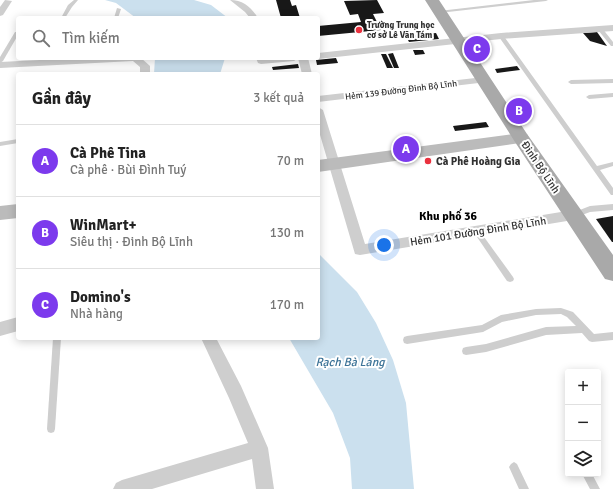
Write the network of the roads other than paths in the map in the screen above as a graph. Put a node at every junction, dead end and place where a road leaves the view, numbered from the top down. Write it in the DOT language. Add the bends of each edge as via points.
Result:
graph roads {
  1 [pos="76,0"];
  2 [pos="234,0"];
  3 [pos="546,0"];
  4 [pos="8,1"];
  5 [pos="436,6"];
  6 [pos="119,9"];
  7 [pos="0,14"];
  8 [pos="64,16"];
  9 [pos="117,16"];
  10 [pos="252,16"];
  11 [pos="613,28"];
  12 [pos="600,29"];
  13 [pos="16,35"];
  14 [pos="501,36"];
  15 [pos="457,41"];
  16 [pos="613,45"];
  17 [pos="320,56"];
  18 [pos="46,60"];
  19 [pos="137,60"];
  20 [pos="261,60"];
  21 [pos="272,60"];
  22 [pos="304,60"];
  23 [pos="0,61"];
  24 [pos="0,65"];
  25 [pos="145,72"];
  26 [pos="306,72"];
  27 [pos="484,80"];
  28 [pos="613,81"];
  29 [pos="571,82"];
  30 [pos="613,95"];
  31 [pos="589,97"];
  32 [pos="320,99"];
  33 [pos="320,124"];
  34 [pos="521,138"];
  35 [pos="16,141"];
  36 [pos="0,144"];
  37 [pos="613,164"];
  38 [pos="326,165"];
  39 [pos="596,169"];
  40 [pos="613,193"];
  41 [pos="613,207"];
  42 [pos="16,211"];
  43 [pos="0,213"];
  44 [pos="573,215"];
  45 [pos="477,232"];
  46 [pos="613,272"];
  47 [pos="510,279"];
  48 [pos="16,325"];
  49 [pos="0,329"];
  50 [pos="583,329"];
  51 [pos="613,336"];
  52 [pos="57,340"];
  53 [pos="209,340"];
  54 [pos="407,340"];
  55 [pos="466,351"];
  56 [pos="51,429"];
  57 [pos="259,448"];
  58 [pos="514,467"];
  59 [pos="589,477"];
  60 [pos="122,489"];
  61 [pos="265,489"];
  62 [pos="524,489"];
  63 [pos="595,489"];
  1 -- 8 [label="lane"];
  2 -- 10 [label="street"];
  3 -- 5 [label="lane"];
  4 -- 7 [label="street"];
  5 -- 15 [label="main road, Đinh Bộ Lĩnh"];
  6 -- 9 [label="lane"];
  11 -- 12 [label="street"];
  12 -- 14 [label="street"];
  12 -- 16 [label="lane"];
  13 -- 23 [label="lane"];
  14 -- 15 [label="street"];
  14 -- 39 [label="lane"];
  15 -- 17 [label="street"];
  15 -- 27 [label="main road, Đinh Bộ Lĩnh"];
  18 -- 24 [label="street"];
  19 -- 25 [label="street" via="145,66"];
  20 -- 21 [label="street"];
  22 -- 26 [label="street"];
  27 -- 32 [label="street, Hẻm 139 Đường Đinh Bộ Lĩnh"];
  27 -- 34 [label="main road, Đinh Bộ Lĩnh"];
  28 -- 29 [label="lane"];
  30 -- 31 [label="lane"];
  33 -- 38 [label="street"];
  34 -- 38 [label="street"];
  34 -- 44 [label="main road, Đinh Bộ Lĩnh"];
  35 -- 36 [label="lane"];
  37 -- 39 [label="lane"];
  38 -- 45 [label="street, Hẻm 101 Đường Đinh Bộ Lĩnh" via="360,250"];
  39 -- 40 [label="lane"];
  41 -- 44 [label="lane" via="590,209"];
  42 -- 43 [label="street"];
  44 -- 45 [label="street, Hẻm 101 Đường Đinh Bộ Lĩnh"];
  44 -- 46 [label="main road, Đinh Bộ Lĩnh"];
  45 -- 47 [label="lane"];
  48 -- 49 [label="street"];
  50 -- 51 [label="lane" via="592,338"];
  50 -- 54 [label="lane" via="566,312 536,312 501,319 483,328"];
  50 -- 55 [label="lane" via="546,331"];
  52 -- 56 [label="lane"];
  53 -- 57 [label="street"];
  57 -- 60 [label="street"];
  57 -- 61 [label="street"];
  58 -- 62 [label="lane"];
  59 -- 63 [label="lane"];
}
